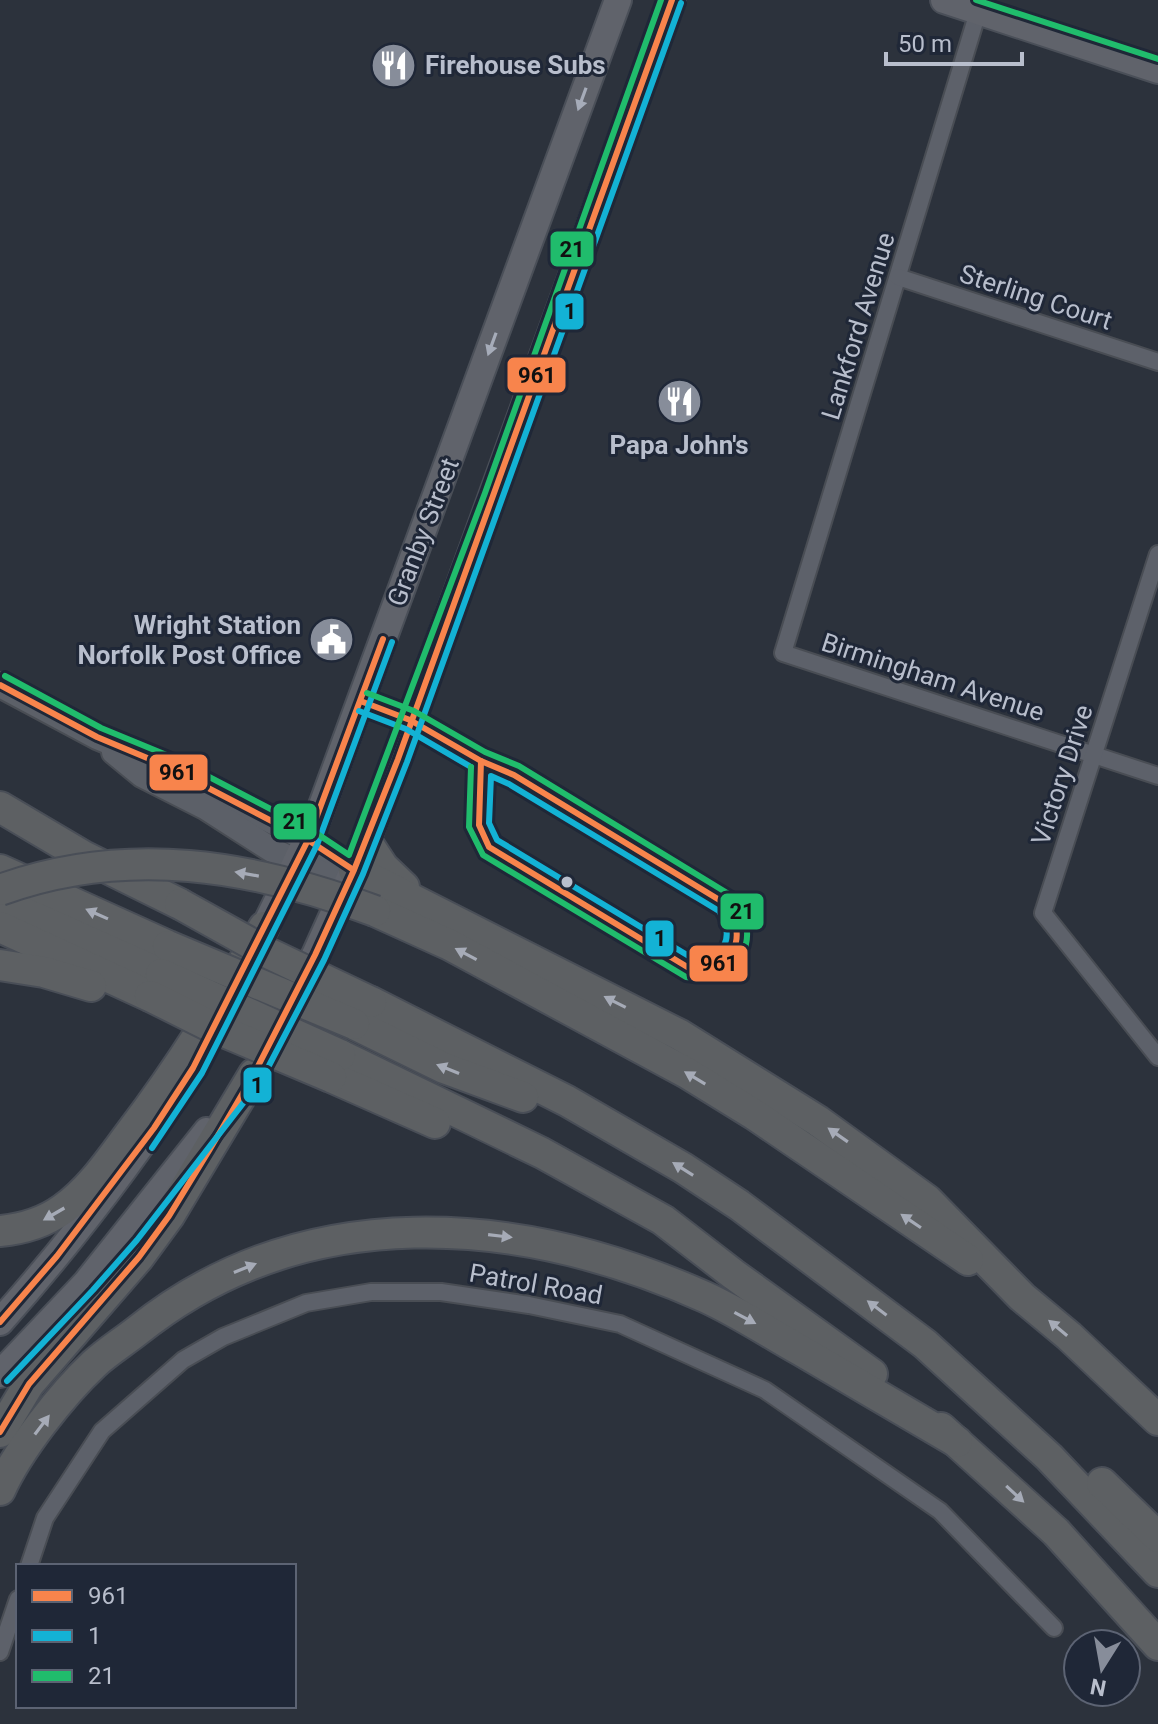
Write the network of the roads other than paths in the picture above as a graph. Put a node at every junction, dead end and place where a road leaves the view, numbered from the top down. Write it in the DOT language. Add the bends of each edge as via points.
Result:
graph roads {
  1 [pos="618,0"];
  2 [pos="672,0"];
  3 [pos="944,0"];
  4 [pos="978,12"];
  5 [pos="1158,70"];
  6 [pos="898,277"];
  7 [pos="1158,362"];
  8 [pos="1158,554"];
  9 [pos="783,653"];
  10 [pos="0,685"];
  11 [pos="1093,755"];
  12 [pos="1158,776"];
  13 [pos="0,807"];
  14 [pos="0,830"];
  15 [pos="366,841"];
  16 [pos="303,851"];
  17 [pos="0,870"];
  18 [pos="351,878"];
  19 [pos="0,890"];
  20 [pos="0,902"];
  21 [pos="423,905"];
  22 [pos="0,927"];
  23 [pos="266,940"];
  24 [pos="163,958"];
  25 [pos="0,965"];
  26 [pos="362,1013"];
  27 [pos="1158,1057"];
  28 [pos="336,1066"];
  29 [pos="254,1074"];
  30 [pos="0,1231"];
  31 [pos="1022,1297"];
  32 [pos="0,1322"];
  33 [pos="925,1344"];
  34 [pos="1093,1360"];
  35 [pos="0,1374"];
  36 [pos="1158,1420"];
  37 [pos="0,1432"];
  38 [pos="1158,1436"];
  39 [pos="957,1442"];
  40 [pos="0,1490"];
  41 [pos="1158,1537"];
  42 [pos="30,1564"];
  43 [pos="1158,1572"];
  44 [pos="16,1605"];
  45 [pos="1054,1628"];
  46 [pos="1158,1645"];
  47 [pos="0,1652"];
  1 -- 16 [label="main road, Granby Street, one-way"];
  2 -- 15 [label="main road, Granby Street"];
  3 -- 4 [label="main road"];
  4 -- 5 [label="main road"];
  4 -- 6 [label="street, Lankford Avenue"];
  6 -- 7 [label="street, Sterling Court"];
  6 -- 9 [label="street, Lankford Avenue"];
  8 -- 11 [label="street, Victory Drive"];
  9 -- 11 [label="street, Birmingham Avenue"];
  10 -- 16 [label="main road" via="97,737 164,765"];
  11 -- 12 [label="street, Birmingham Avenue"];
  11 -- 27 [label="street, Victory Drive" via="1043,913"];
  13 -- 24 [label="highway" via="83,856"];
  14 -- 24 [label="highway"];
  15 -- 18 [label="main road, Granby Street"];
  15 -- 21 [label="highway" via="383,867"];
  16 -- 18 [label="main road"];
  16 -- 23 [label="main road, Granby Street"];
  24 -- 17 [label="highway, one-way"];
  18 -- 21 [label="highway"];
  18 -- 29 [label="main road, Granby Street"];
  31 -- 19 [label="highway, one-way, bridge" via="687,1073 450,945 375,911 305,886 182,864 85,869"];
  20 -- 24 [label="highway"];
  31 -- 21 [label="highway, one-way" via="927,1200 762,1084 680,1035"];
  22 -- 24 [label="highway"];
  23 -- 24 [label="highway, bridge"];
  23 -- 26 [label="highway, bridge"];
  23 -- 30 [label="highway, one-way" via="91,1185 45,1220"];
  23 -- 32 [label="main road, Granby Street" via="154,1128"];
  24 -- 25 [label="highway" via="81,981"];
  24 -- 26 [label="highway, bridge"];
  24 -- 28 [label="highway, bridge"];
  24 -- 28 [label="highway, bridge" via="210,1026"];
  33 -- 26 [label="highway, one-way" via="739,1205 626,1135 444,1068"];
  28 -- 39 [label="highway" via="733,1274 822,1335"];
  29 -- 35 [label="main road, Granby Street" via="120,1243"];
  29 -- 37 [label="highway" via="169,1216 29,1384"];
  34 -- 31 [label="highway, one-way"];
  33 -- 41 [label="highway" via="1033,1418"];
  33 -- 43 [label="highway" via="1049,1457"];
  34 -- 36 [label="highway"];
  34 -- 38 [label="highway"];
  40 -- 39 [label="highway, one-way" via="44,1421 94,1364 163,1309 240,1269 282,1254 395,1232 523,1239 659,1278 751,1320"];
  39 -- 46 [label="highway, one-way" via="1056,1532"];
  42 -- 45 [label="street, Patrol Road" via="45,1518 102,1431 183,1360 223,1337 306,1303 371,1292 441,1292 620,1324 765,1390 940,1511"];
  44 -- 47 [label="street"];
}
